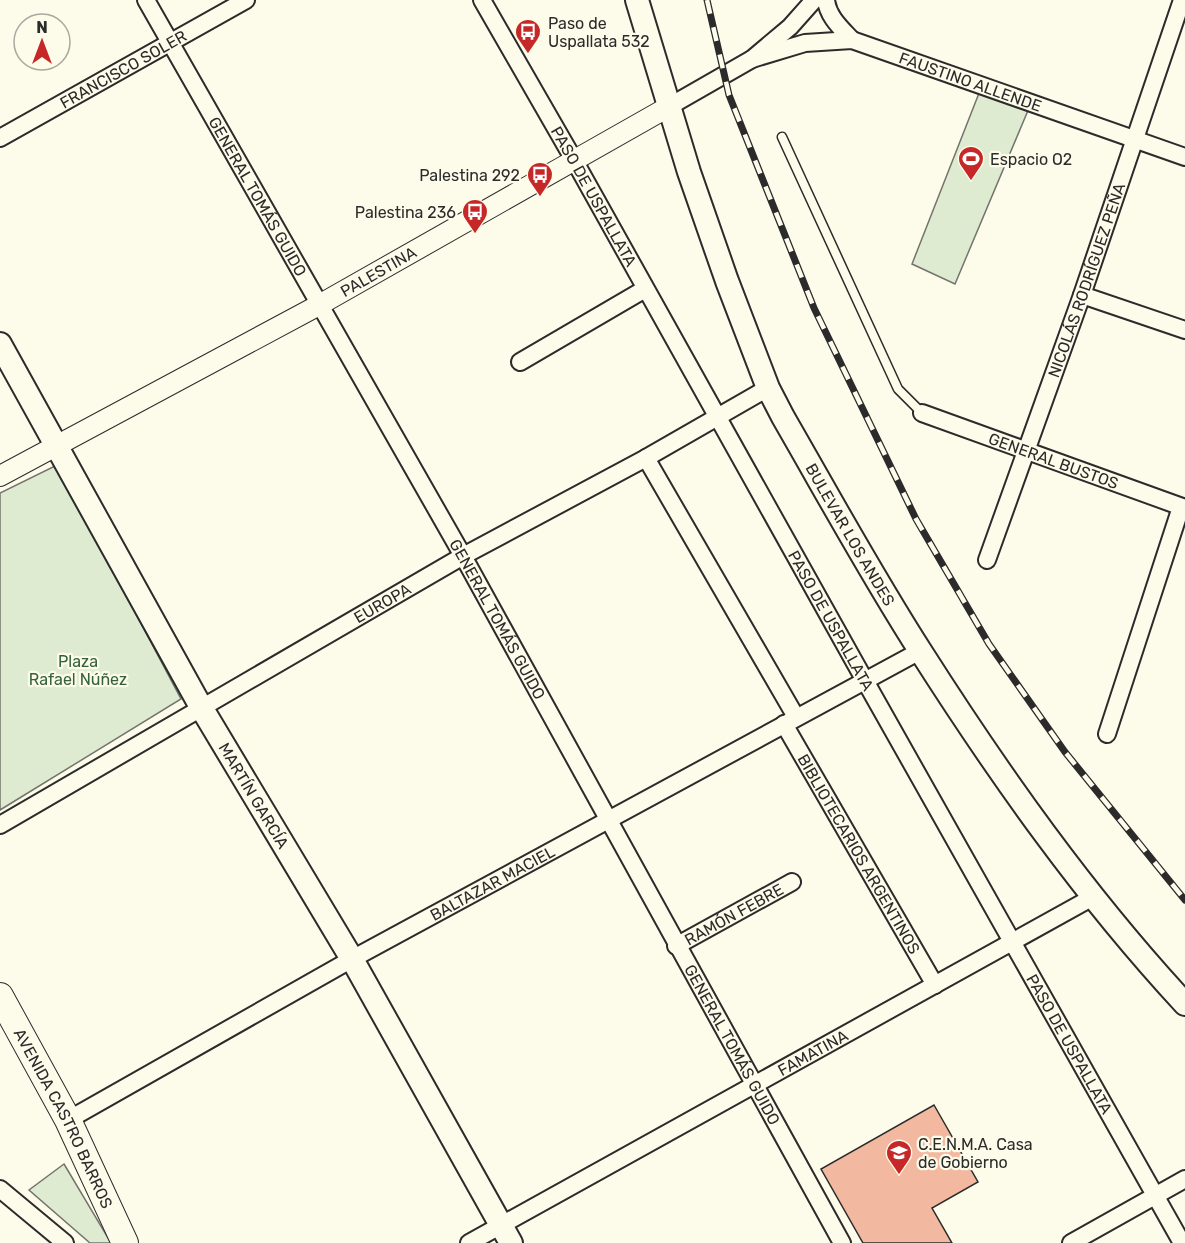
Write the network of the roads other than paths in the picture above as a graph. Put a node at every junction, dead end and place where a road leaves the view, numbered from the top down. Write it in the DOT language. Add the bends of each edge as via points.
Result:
graph roads {
  1 [pos="146,0"];
  2 [pos="246,0"];
  3 [pos="482,0"];
  4 [pos="637,0"];
  5 [pos="814,0"];
  6 [pos="826,0"];
  7 [pos="1182,0"];
  8 [pos="852,40"];
  9 [pos="170,43"];
  10 [pos="752,59"];
  11 [pos="670,106"];
  12 [pos="782,137"];
  13 [pos="0,138"];
  14 [pos="1134,139"];
  15 [pos="1185,157"];
  16 [pos="574,160"];
  17 [pos="645,289"];
  18 [pos="1082,294"];
  19 [pos="319,305"];
  20 [pos="1185,330"];
  21 [pos="0,344"];
  22 [pos="520,362"];
  23 [pos="768,388"];
  24 [pos="922,413"];
  25 [pos="718,416"];
  26 [pos="57,445"];
  27 [pos="1025,451"];
  28 [pos="646,458"];
  29 [pos="0,476"];
  30 [pos="1183,508"];
  31 [pos="463,556"];
  32 [pos="987,560"];
  33 [pos="920,651"];
  34 [pos="864,680"];
  35 [pos="201,707"];
  36 [pos="790,721"];
  37 [pos="1107,734"];
  38 [pos="608,821"];
  39 [pos="0,825"];
  40 [pos="792,882"];
  41 [pos="1093,897"];
  42 [pos="1012,942"];
  43 [pos="676,946"];
  44 [pos="352,959"];
  45 [pos="935,985"];
  46 [pos="0,996"];
  47 [pos="1185,1004"];
  48 [pos="755,1084"];
  49 [pos="68,1120"];
  50 [pos="1185,1179"];
  51 [pos="0,1189"];
  52 [pos="1156,1195"];
  53 [pos="506,1234"];
  54 [pos="65,1243"];
  55 [pos="125,1243"];
  56 [pos="469,1243"];
  57 [pos="842,1243"];
  58 [pos="1071,1243"];
  59 [pos="1182,1243"];
  1 -- 9 [label="street, GENERAL TOMÁS GUIDO"];
  2 -- 9 [label="street, FRANCISCO SOLER"];
  3 -- 16 [label="street, PASO DE USPALLATA"];
  4 -- 11 [label="main road, BULEVAR LOS ANDES"];
  5 -- 10 [label="street" via="790,27"];
  6 -- 8 [label="street" via="833,19"];
  7 -- 14 [label="street, NICOLÁS RODRÍGUEZ PEÑA"];
  8 -- 10 [label="street, FAUSTINO ALLENDE" via="805,43"];
  8 -- 14 [label="street, FAUSTINO ALLENDE"];
  9 -- 13 [label="street, FRANCISCO SOLER"];
  9 -- 19 [label="street, GENERAL TOMÁS GUIDO"];
  10 -- 11 [label="street, PALESTINA"];
  11 -- 16 [label="street, PALESTINA"];
  11 -- 23 [label="main road, BULEVAR LOS ANDES" via="689,172"];
  12 -- 24 [label="lane" via="898,389"];
  14 -- 15 [label="street, FAUSTINO ALLENDE"];
  14 -- 18 [label="street, NICOLÁS RODRÍGUEZ PEÑA"];
  16 -- 17 [label="street, PASO DE USPALLATA"];
  16 -- 19 [label="street, PALESTINA"];
  17 -- 22 [label="street"];
  17 -- 25 [label="street, PASO DE USPALLATA"];
  18 -- 20 [label="street"];
  18 -- 27 [label="street, NICOLÁS RODRÍGUEZ PEÑA"];
  19 -- 26 [label="street, PALESTINA"];
  19 -- 31 [label="street, GENERAL TOMÁS GUIDO"];
  21 -- 26 [label="main road, MARTÍN GARCÍA"];
  23 -- 25 [label="street, EUROPA"];
  23 -- 33 [label="main road, BULEVAR LOS ANDES"];
  24 -- 27 [label="street, GENERAL BUSTOS"];
  25 -- 28 [label="street, EUROPA"];
  25 -- 34 [label="street, PASO DE USPALLATA"];
  26 -- 29 [label="street, PALESTINA"];
  26 -- 35 [label="main road, MARTÍN GARCÍA"];
  27 -- 30 [label="street, GENERAL BUSTOS"];
  27 -- 32 [label="street, NICOLÁS RODRÍGUEZ PEÑA"];
  28 -- 31 [label="street, EUROPA"];
  28 -- 36 [label="street, BIBLIOTECARIOS ARGENTINOS"];
  30 -- 37 [label="street"];
  31 -- 35 [label="street, EUROPA"];
  31 -- 38 [label="street, GENERAL TOMÁS GUIDO"];
  33 -- 34 [label="street, BALTAZAR MACIEL"];
  33 -- 41 [label="main road, BULEVAR LOS ANDES" via="1015,795"];
  34 -- 36 [label="street, BALTAZAR MACIEL"];
  34 -- 42 [label="street, PASO DE USPALLATA"];
  35 -- 39 [label="street, EUROPA"];
  35 -- 44 [label="main road, MARTÍN GARCÍA"];
  36 -- 38 [label="street, BALTAZAR MACIEL"];
  36 -- 45 [label="street, BIBLIOTECARIOS ARGENTINOS"];
  38 -- 43 [label="street, GENERAL TOMÁS GUIDO"];
  38 -- 44 [label="street, BALTAZAR MACIEL"];
  40 -- 43 [label="street, RAMÓN FEBRE"];
  41 -- 42 [label="street, FAMATINA"];
  41 -- 47 [label="main road, BULEVAR LOS ANDES"];
  42 -- 45 [label="street, FAMATINA"];
  42 -- 52 [label="street, PASO DE USPALLATA"];
  43 -- 48 [label="street, GENERAL TOMÁS GUIDO"];
  44 -- 49 [label="street, BALTAZAR MACIEL"];
  44 -- 53 [label="main road, MARTÍN GARCÍA"];
  45 -- 48 [label="street, FAMATINA"];
  46 -- 49 [label="main road, AVENIDA CASTRO BARROS"];
  48 -- 53 [label="street, FAMATINA"];
  48 -- 57 [label="street, GENERAL TOMÁS GUIDO"];
  49 -- 55 [label="main road, AVENIDA CASTRO BARROS"];
  50 -- 52 [label="street"];
  51 -- 54 [label="street"];
  52 -- 58 [label="street"];
  52 -- 59 [label="street, PASO DE USPALLATA"];
  53 -- 56 [label="street, FAMATINA"];
}
